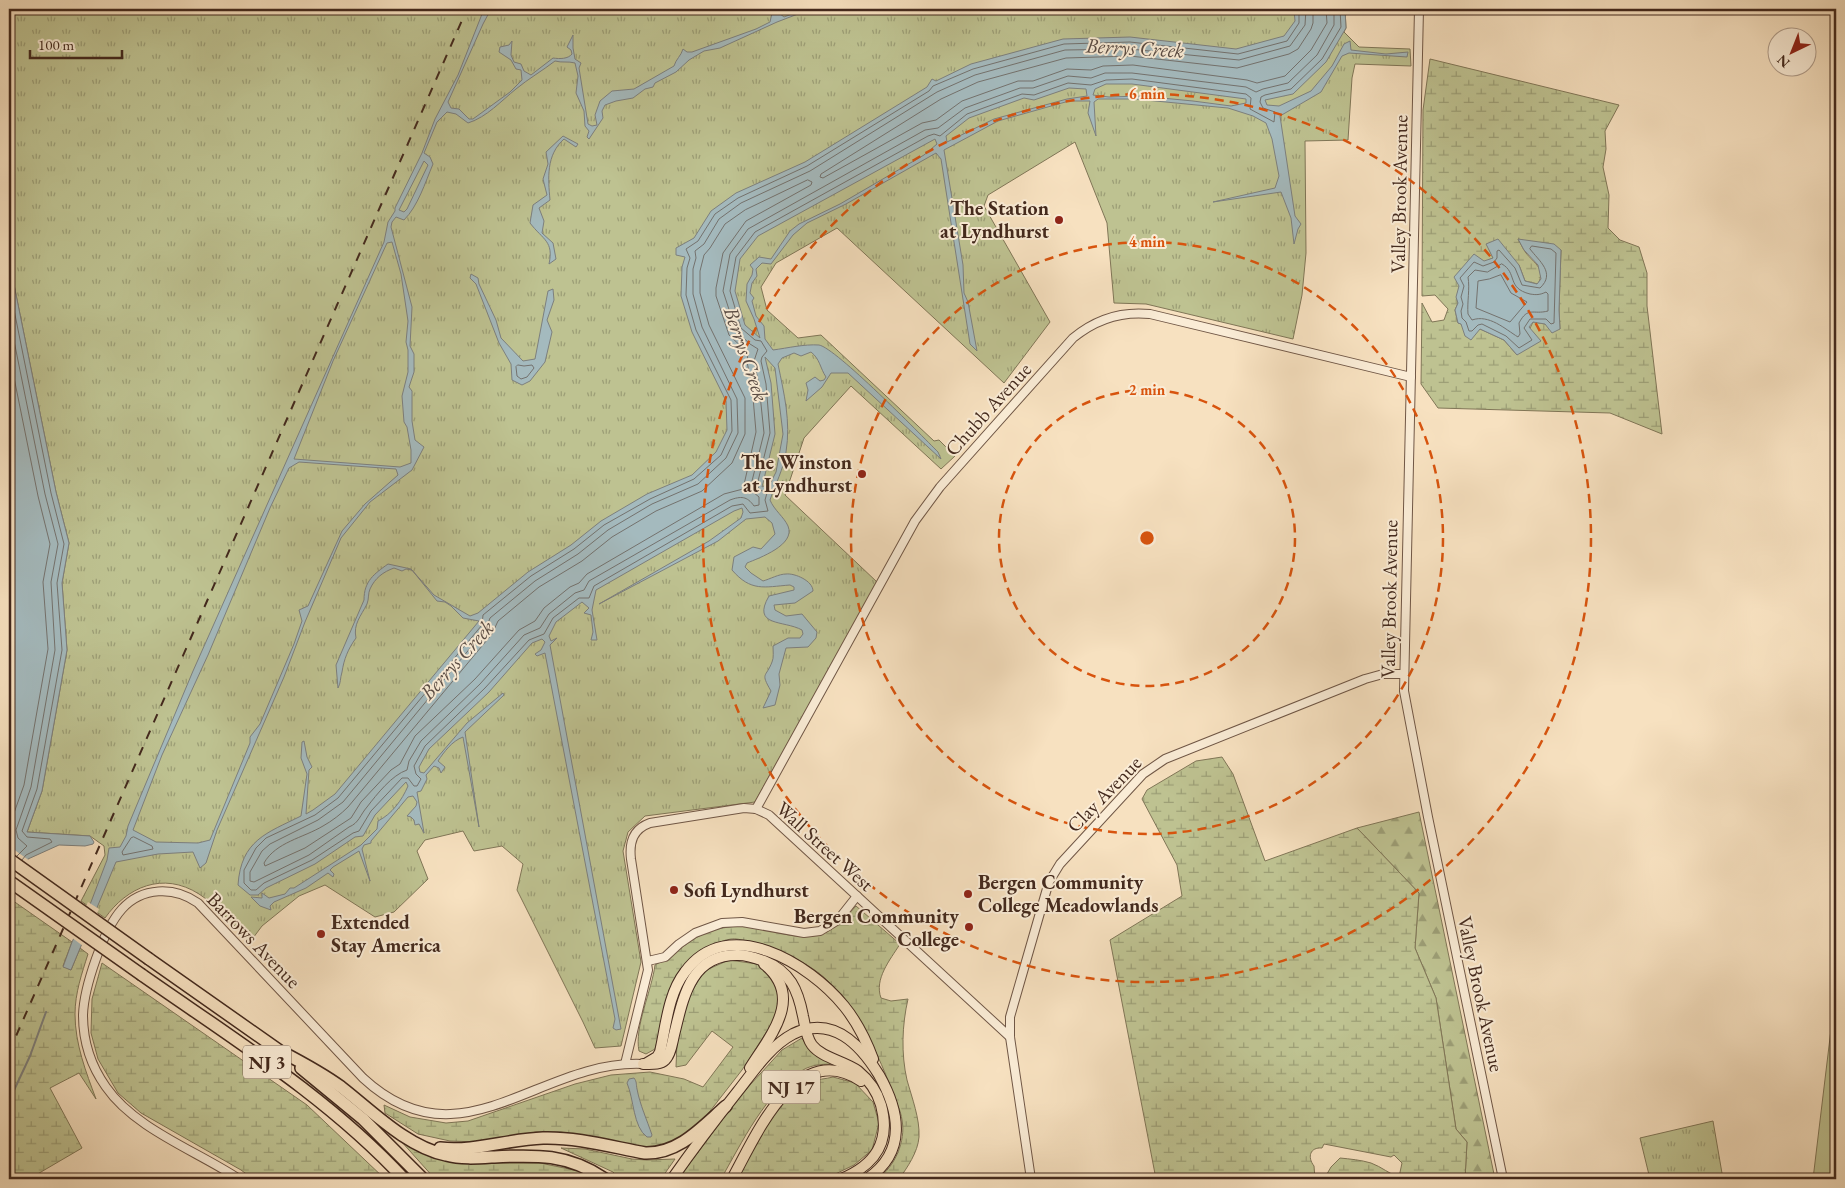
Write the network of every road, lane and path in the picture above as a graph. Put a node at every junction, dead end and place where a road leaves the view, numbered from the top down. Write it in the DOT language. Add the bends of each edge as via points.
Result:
graph roads {
  1 [pos="1419,9"];
  2 [pos="1410,377"];
  3 [pos="1403,674"];
  4 [pos="756,809"];
  5 [pos="9,859"];
  6 [pos="9,881"];
  7 [pos="857,896"];
  8 [pos="748,956"];
  9 [pos="648,961"];
  10 [pos="806,1030"];
  11 [pos="1010,1037"];
  12 [pos="282,1052"];
  13 [pos="625,1064"];
  14 [pos="644,1064"];
  15 [pos="884,1086"];
  16 [pos="729,1102"];
  17 [pos="881,1107"];
  18 [pos="411,1140"];
  19 [pos="385,1159"];
  20 [pos="239,1179"];
  21 [pos="399,1179"];
  22 [pos="404,1179"];
  23 [pos="423,1179"];
  24 [pos="605,1179"];
  25 [pos="672,1179"];
  26 [pos="732,1179"];
  27 [pos="841,1179"];
  28 [pos="867,1179"];
  29 [pos="1031,1179"];
  30 [pos="1503,1179"];
  1 -- 2 [label="street, Valley Brook Avenue"];
  2 -- 3 [label="street, Valley Brook Avenue"];
  2 -- 4 [label="street, Chubb Avenue" via="1150,314 1116,315 1082,331 940,487 915,521"];
  3 -- 11 [label="street, Clay Avenue" via="1383,674 1365,679 1177,753 1143,774 1060,864 1049,882 1012,1008"];
  3 -- 30 [label="street, Valley Brook Avenue" via="1406,709"];
  4 -- 7 [label="street, Wall Street West" via="769,815"];
  4 -- 9 [label="street, Wall Street West" via="740,808 658,821 643,826 635,833 630,849"];
  5 -- 12 [label="highway, NJ 3, bridge"];
  6 -- 19 [label="highway, NJ 3, bridge" via="312,1096"];
  7 -- 9 [label="street" via="838,920 815,932 742,922 712,922 689,936 665,957"];
  7 -- 11 [label="street, Wall Street West"];
  8 -- 10 [label="main road" via="775,966 789,977 798,994"];
  8 -- 14 [label="main road" via="721,958 708,963 696,974 683,996 668,1057 659,1064"];
  8 -- 16 [label="main road" via="764,964 774,974 782,990 783,1004 773,1031"];
  9 -- 13 [label="street, Wall Street West" via="647,979"];
  10 -- 15 [label="main road, NJ 17" via="830,1030 851,1040"];
  10 -- 16 [label="main road, NJ 17" via="781,1042"];
  10 -- 17 [label="main road" via="810,1043 816,1048 866,1078"];
  11 -- 29 [label="street"];
  12 -- 18 [label="highway" via="315,1069"];
  12 -- 23 [label="highway, NJ 3" via="363,1119"];
  13 -- 14 [label="street, Barrows Avenue"];
  13 -- 20 [label="street, Barrows Avenue" via="588,1070 468,1113 443,1115 410,1108 387,1097 363,1078 198,903 176,892 144,894 118,913 90,976 83,1014 91,1058 106,1088 131,1114"];
  14 -- 15 [label="main road" via="658,1054 676,988 689,967 714,950 743,945 790,961 828,989 857,1024"];
  15 -- 28 [label="main road, NJ 17" via="895,1112 896,1135 885,1162"];
  16 -- 18 [label="highway" via="684,1142 657,1153 556,1138 457,1149 433,1147"];
  16 -- 25 [label="main road, NJ 17"];
  17 -- 26 [label="main road, NJ 17" via="867,1085 849,1074 828,1071 807,1076 779,1100"];
  17 -- 27 [label="main road, NJ 17" via="884,1128 881,1143 862,1168"];
  18 -- 24 [label="highway" via="431,1151 454,1157 560,1158 581,1165"];
  19 -- 21 [label="highway"];
  19 -- 22 [label="highway, NJ 3"];
}
